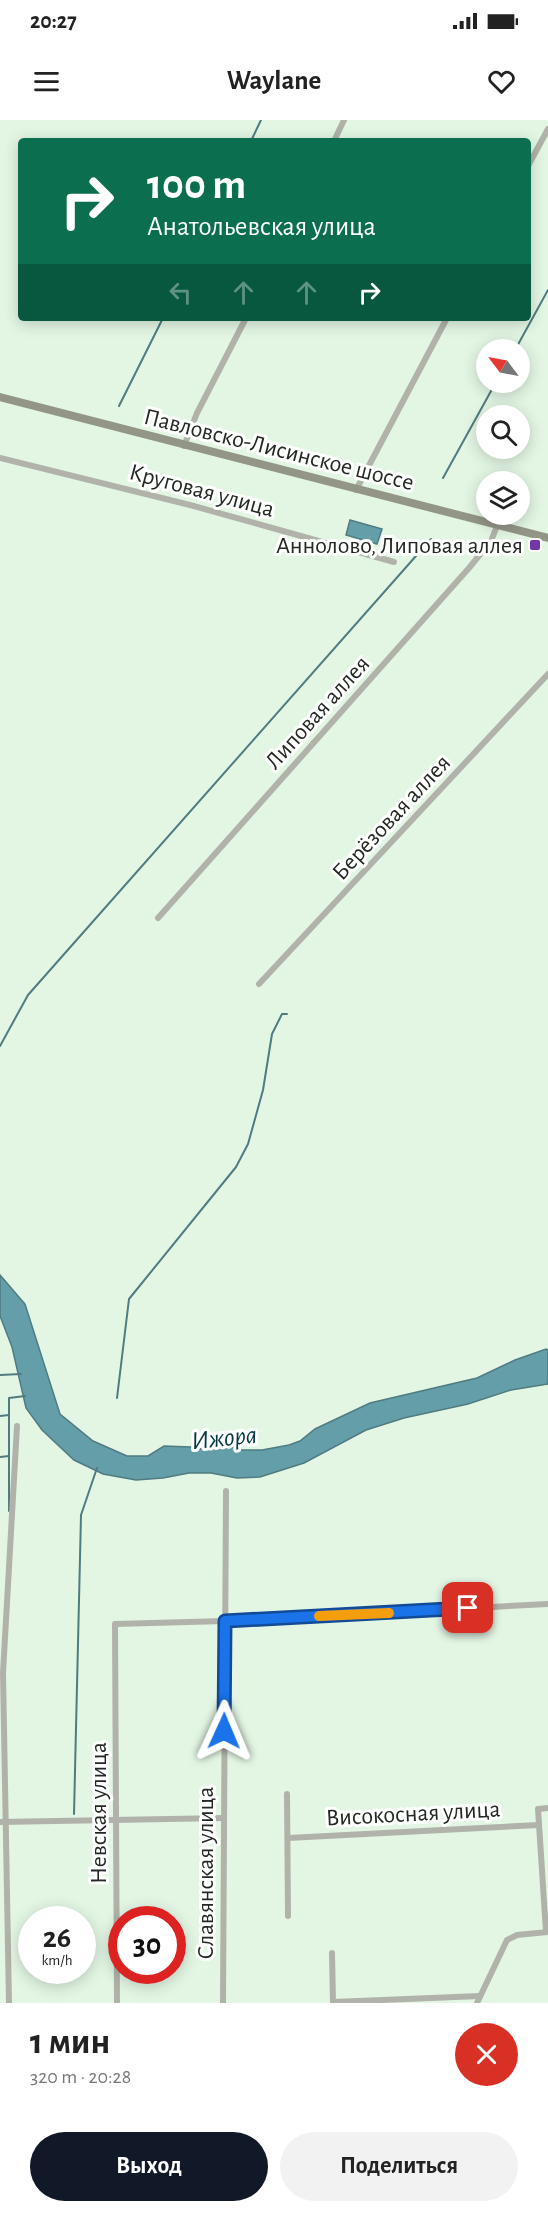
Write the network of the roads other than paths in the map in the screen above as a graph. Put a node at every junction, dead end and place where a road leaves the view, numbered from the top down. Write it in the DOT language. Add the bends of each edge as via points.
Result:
graph roads {
  1 [pos="344,120"];
  2 [pos="548,129"];
  3 [pos="335,138"];
  4 [pos="531,160"];
  5 [pos="244,321"];
  6 [pos="445,321"];
  7 [pos="0,397"];
  8 [pos="184,446"];
  9 [pos="0,458"];
  10 [pos="356,490"];
  11 [pos="497,526"];
  12 [pos="548,538"];
  13 [pos="394,562"];
  14 [pos="548,674"];
  15 [pos="158,918"];
  16 [pos="259,984"];
  17 [pos="17,1426"];
  18 [pos="226,1491"];
  19 [pos="548,1604"];
  20 [pos="225,1621"];
  21 [pos="287,1794"];
  22 [pos="548,1808"];
  23 [pos="224,1818"];
  24 [pos="116,1820"];
  25 [pos="3,1822"];
  26 [pos="539,1825"];
  27 [pos="288,1838"];
  28 [pos="288,1916"];
  29 [pos="547,1932"];
  30 [pos="332,1953"];
  31 [pos="480,1996"];
  32 [pos="333,2002"];
  33 [pos="9,2003"];
  34 [pos="117,2003"];
  35 [pos="223,2003"];
  36 [pos="477,2003"];
  1 -- 3 [label="street"];
  2 -- 4 [label="street"];
  5 -- 8 [label="street"];
  6 -- 10 [label="street"];
  7 -- 8 [label="main road, Павловско-Лисинское шоссе"];
  8 -- 10 [label="main road, Павловско-Лисинское шоссе"];
  9 -- 13 [label="street, Круговая улица" via="190,504"];
  10 -- 11 [label="main road, Павловско-Лисинское шоссе"];
  11 -- 12 [label="main road, Павловско-Лисинское шоссе"];
  11 -- 15 [label="street, Липовая аллея" via="492,541"];
  14 -- 16 [label="street, Берёзовая аллея"];
  17 -- 25 [label="street" via="3,1673"];
  18 -- 20 [label="street, Славянская улица"];
  19 -- 20 [label="street"];
  20 -- 23 [label="street, Славянская улица"];
  20 -- 24 [label="street, Невская улица" via="115,1624"];
  21 -- 27 [label="street"];
  22 -- 26 [label="street" via="538,1809"];
  23 -- 24 [label="street"];
  23 -- 35 [label="street, Славянская улица"];
  24 -- 25 [label="street"];
  24 -- 34 [label="street, Невская улица"];
  25 -- 33 [label="street"];
  26 -- 27 [label="street, Високосная улица"];
  26 -- 29 [label="street"];
  27 -- 28 [label="street"];
  29 -- 31 [label="street" via="507,1940"];
  30 -- 32 [label="street"];
  31 -- 32 [label="street"];
  31 -- 36 [label="street"];
}
